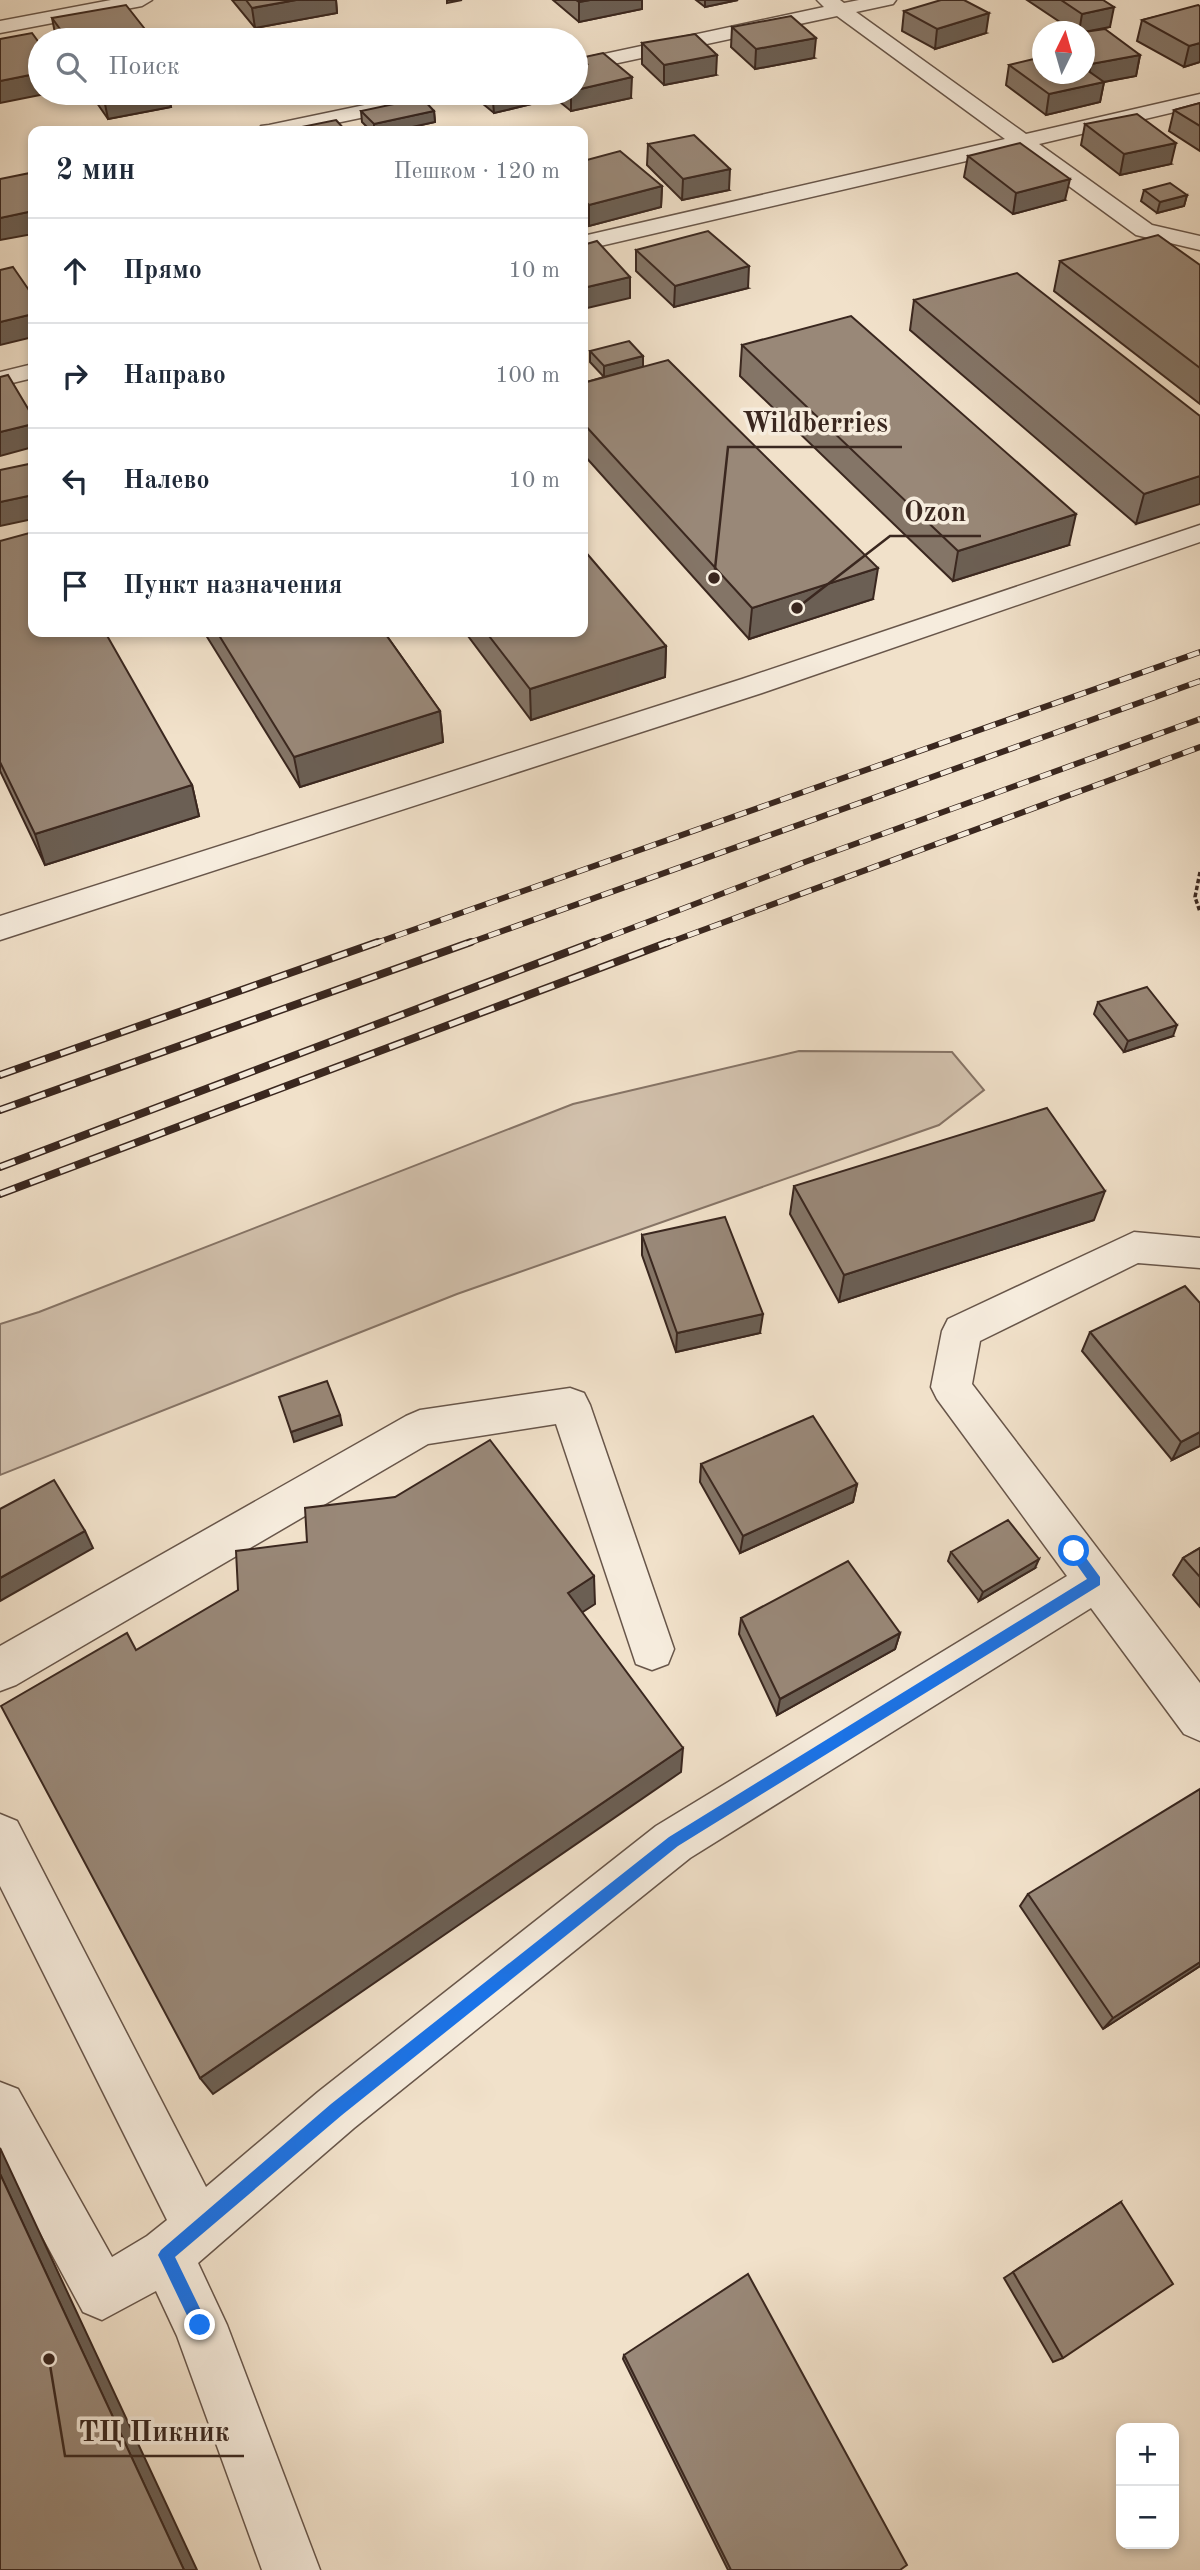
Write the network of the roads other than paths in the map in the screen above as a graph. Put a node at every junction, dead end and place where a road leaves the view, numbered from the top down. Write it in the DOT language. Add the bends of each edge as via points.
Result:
graph roads {
  1 [pos="142,0"];
  2 [pos="886,0"];
  3 [pos="833,5"];
  4 [pos="0,27"];
  5 [pos="588,63"];
  6 [pos="1200,100"];
  7 [pos="394,105"];
  8 [pos="294,126"];
  9 [pos="1021,140"];
  10 [pos="588,242"];
  11 [pos="1200,243"];
  12 [pos="28,372"];
  13 [pos="0,379"];
  14 [pos="1200,533"];
  15 [pos="0,928"];
  16 [pos="1200,1253"];
  17 [pos="1096,1581"];
  18 [pos="652,1649"];
  19 [pos="0,1670"];
  20 [pos="1200,1718"];
  21 [pos="0,1837"];
  22 [pos="0,2107"];
  23 [pos="182,2241"];
  24 [pos="291,2570"];
  1 -- 4 [label="street"];
  2 -- 3 [label="street"];
  3 -- 5 [label="street"];
  3 -- 9 [label="street"];
  6 -- 9 [label="street"];
  7 -- 8 [label="street"];
  9 -- 10 [label="street"];
  9 -- 11 [label="street" via="1144,230"];
  12 -- 13 [label="street"];
  14 -- 15 [label="street" via="739,691"];
  16 -- 17 [label="street" via="1134,1247 962,1331 951,1387"];
  17 -- 20 [label="street"];
  17 -- 23 [label="street" via="673,1842 336,2110"];
  18 -- 19 [label="street" via="570,1405 420,1428"];
  21 -- 23 [label="street"];
  22 -- 23 [label="street" via="102,2293"];
  23 -- 24 [label="street" via="200,2325"];
}
